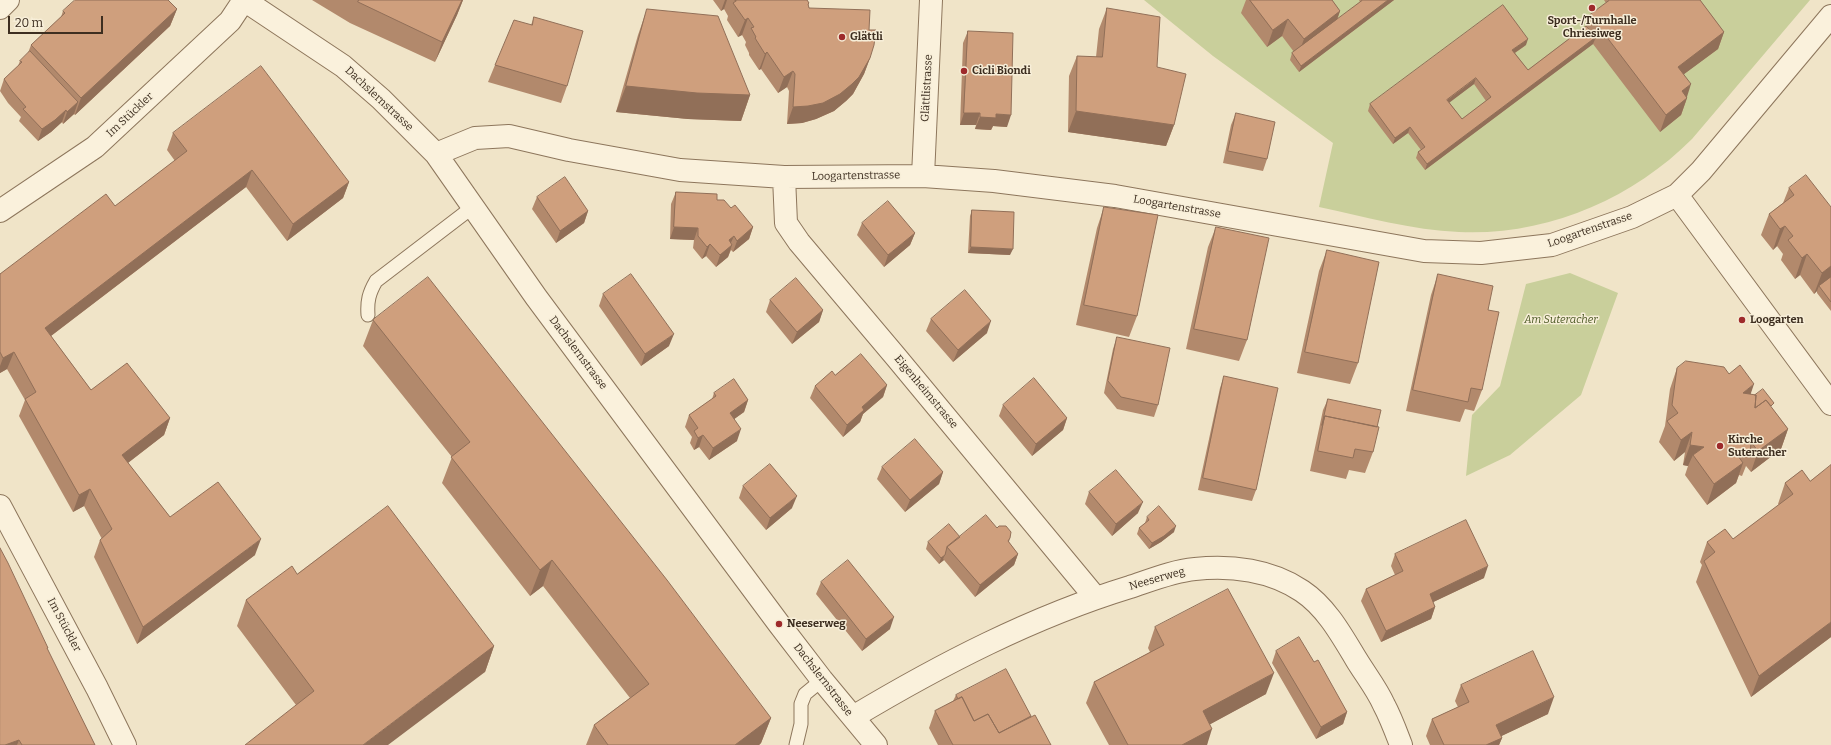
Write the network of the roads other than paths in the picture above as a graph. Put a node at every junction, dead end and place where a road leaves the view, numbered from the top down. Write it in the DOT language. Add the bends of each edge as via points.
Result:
graph roads {
  1 [pos="8,0"];
  2 [pos="244,0"];
  3 [pos="931,0"];
  4 [pos="0,8"];
  5 [pos="1831,16"];
  6 [pos="436,154"];
  7 [pos="923,176"];
  8 [pos="784,177"];
  9 [pos="1677,195"];
  10 [pos="474,206"];
  11 [pos="0,211"];
  12 [pos="368,315"];
  13 [pos="1831,404"];
  14 [pos="0,506"];
  15 [pos="1095,597"];
  16 [pos="822,680"];
  17 [pos="853,718"];
  18 [pos="125,745"];
  19 [pos="796,745"];
  20 [pos="876,745"];
  21 [pos="1401,745"];
  1 -- 4 [label="street"];
  2 -- 6 [label="street, Dachslernstrasse" via="343,66 381,99"];
  2 -- 11 [label="street, Im Stückler" via="230,21 95,148"];
  3 -- 7 [label="street, Glättlistrasse"];
  5 -- 9 [label="street, Loogartenstrasse" via="1701,171"];
  6 -- 8 [label="street, Loogartenstrasse" via="475,138 509,136 568,150 680,170"];
  6 -- 10 [label="street, Dachslernstrasse"];
  7 -- 8 [label="street, Loogartenstrasse"];
  7 -- 9 [label="street, Loogartenstrasse" via="994,181 1115,196 1424,251 1481,253 1552,245 1632,217"];
  8 -- 15 [label="street, Eigenheimstrasse" via="786,223 799,242"];
  9 -- 13 [label="street"];
  10 -- 12 [label="lane" via="376,282 367,303"];
  10 -- 16 [label="street, Dachslernstrasse" via="536,297"];
  14 -- 18 [label="street, Im Stückler" via="98,688"];
  15 -- 17 [label="street, Neeserweg" via="957,658"];
  15 -- 21 [label="street, Neeserweg" via="1194,569 1246,570 1274,576 1302,591 1320,606 1340,632 1384,704"];
  16 -- 17 [label="street, Dachslernstrasse"];
  16 -- 19 [label="lane" via="805,694 801,704 801,724"];
  17 -- 20 [label="street, Dachslernstrasse"];
}
